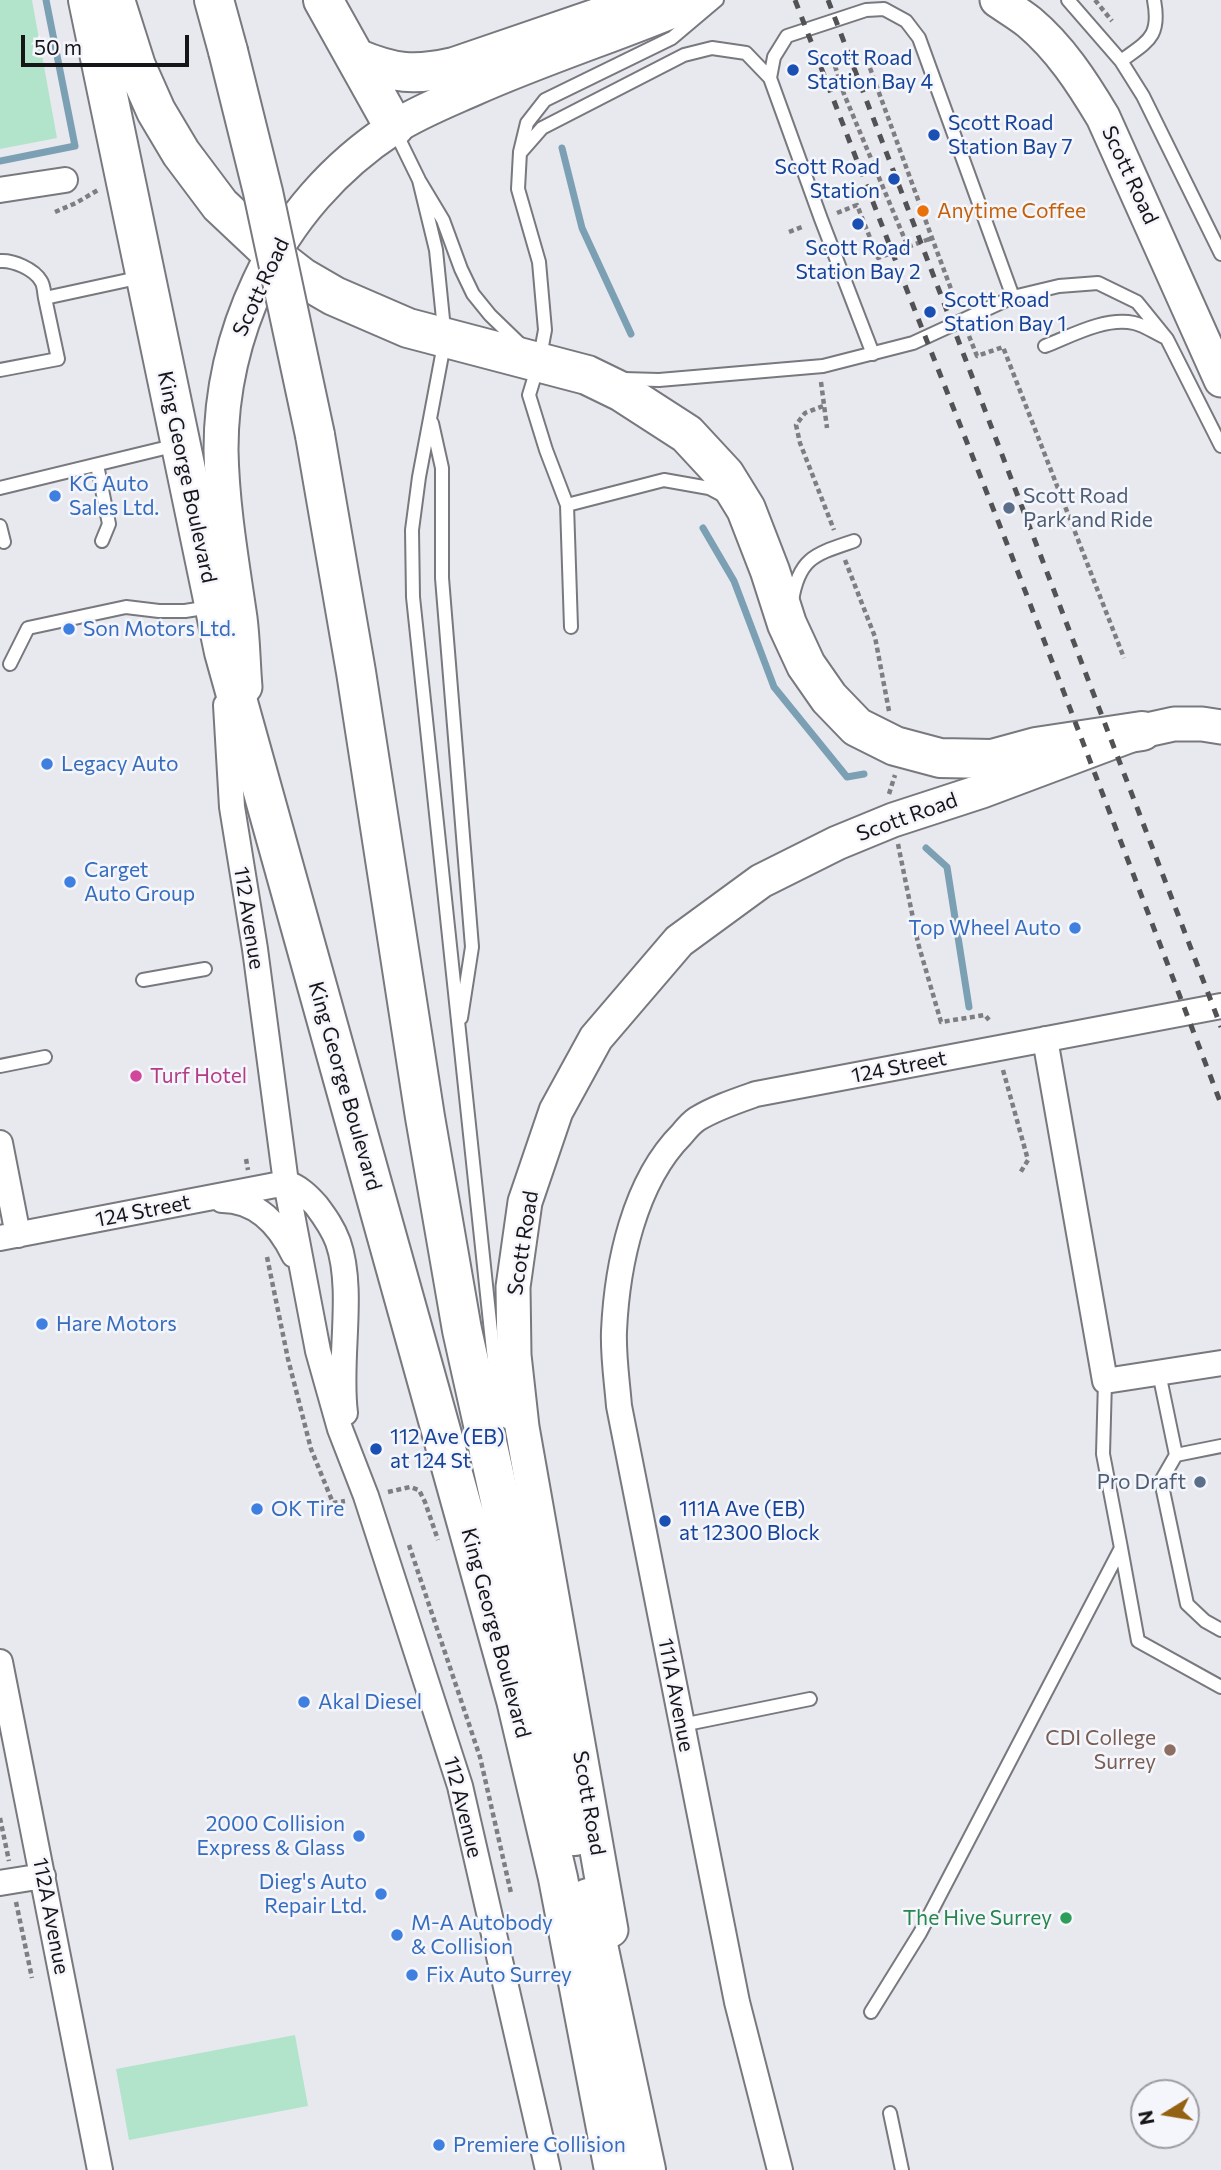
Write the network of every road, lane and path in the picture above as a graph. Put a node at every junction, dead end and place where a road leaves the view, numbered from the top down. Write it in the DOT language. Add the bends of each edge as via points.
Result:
graph roads {
  1 [pos="88,0"];
  2 [pos="116,0"];
  3 [pos="214,0"];
  4 [pos="323,0"];
  5 [pos="650,0"];
  6 [pos="699,0"];
  7 [pos="717,0"];
  8 [pos="997,0"];
  9 [pos="1068,0"];
  10 [pos="1095,0"];
  11 [pos="1154,0"];
  12 [pos="1116,27"];
  13 [pos="356,58"];
  14 [pos="1121,61"];
  15 [pos="835,66"];
  16 [pos="870,68"];
  17 [pos="770,78"];
  18 [pos="394,127"];
  19 [pos="520,152"];
  20 [pos="65,180"];
  21 [pos="419,180"];
  22 [pos="0,190"];
  23 [pos="838,213"];
  24 [pos="802,227"];
  25 [pos="789,232"];
  26 [pos="930,239"];
  27 [pos="908,247"];
  28 [pos="272,254"];
  29 [pos="1221,254"];
  30 [pos="0,261"];
  31 [pos="146,276"];
  32 [pos="1013,297"];
  33 [pos="45,298"];
  34 [pos="963,320"];
  35 [pos="445,339"];
  36 [pos="1167,339"];
  37 [pos="1045,346"];
  38 [pos="873,354"];
  39 [pos="539,362"];
  40 [pos="0,370"];
  41 [pos="587,375"];
  42 [pos="820,377"];
  43 [pos="1221,380"];
  44 [pos="823,405"];
  45 [pos="431,420"];
  46 [pos="827,428"];
  47 [pos="180,444"];
  48 [pos="1221,446"];
  49 [pos="97,465"];
  50 [pos="0,488"];
  51 [pos="568,505"];
  52 [pos="746,509"];
  53 [pos="0,526"];
  54 [pos="834,530"];
  55 [pos="102,541"];
  56 [pos="854,541"];
  57 [pos="4,542"];
  58 [pos="845,559"];
  59 [pos="214,607"];
  60 [pos="788,624"];
  61 [pos="571,627"];
  62 [pos="224,652"];
  63 [pos="1124,658"];
  64 [pos="10,664"];
  65 [pos="896,718"];
  66 [pos="1221,727"];
  67 [pos="1142,731"];
  68 [pos="249,738"];
  69 [pos="898,844"];
  70 [pos="205,969"];
  71 [pos="143,981"];
  72 [pos="1221,1006"];
  73 [pos="989,1020"];
  74 [pos="458,1035"];
  75 [pos="1045,1039"];
  76 [pos="45,1057"];
  77 [pos="0,1066"];
  78 [pos="1003,1070"];
  79 [pos="0,1143"];
  80 [pos="1020,1173"];
  81 [pos="286,1183"];
  82 [pos="203,1200"];
  83 [pos="633,1216"];
  84 [pos="9,1237"];
  85 [pos="267,1256"];
  86 [pos="302,1272"];
  87 [pos="1221,1347"];
  88 [pos="1221,1363"];
  89 [pos="1163,1372"];
  90 [pos="1105,1381"];
  91 [pos="1221,1446"];
  92 [pos="350,1452"];
  93 [pos="1176,1455"];
  94 [pos="387,1493"];
  95 [pos="344,1501"];
  96 [pos="1121,1548"];
  97 [pos="442,1552"];
  98 [pos="554,1598"];
  99 [pos="1221,1630"];
  100 [pos="0,1662"];
  101 [pos="1221,1687"];
  102 [pos="810,1699"];
  103 [pos="682,1725"];
  104 [pos="0,1818"];
  105 [pos="43,1876"];
  106 [pos="9,1883"];
  107 [pos="32,1978"];
  108 [pos="871,2012"];
  109 [pos="890,2113"];
  110 [pos="100,2170"];
  111 [pos="548,2170"];
  112 [pos="614,2170"];
  113 [pos="646,2170"];
  114 [pos="652,2170"];
  115 [pos="780,2170"];
  116 [pos="902,2170"];
  1 -- 31 [label="main road, King George Boulevard"];
  2 -- 28 [label="main road" via="136,66 181,153 220,205"];
  3 -- 113 [label="main road, King George Boulevard, bridge" via="263,192 316,435 462,1330"];
  4 -- 13 [label="main road"];
  5 -- 13 [label="main road" via="431,72 391,71"];
  6 -- 18 [label="main road, Scott Road" via="503,76"];
  7 -- 19 [label="lane" via="672,38 545,100 527,123"];
  8 -- 43 [label="main road, Scott Road" via="1054,46 1103,117"];
  9 -- 14 [label="lane"];
  10 -- 12 [label="path"];
  11 -- 14 [label="lane" via="1157,26 1147,42"];
  13 -- 18 [label="main road"];
  14 -- 29 [label="lane"];
  15 -- 27 [label="path"];
  16 -- 26 [label="path"];
  17 -- 19 [label="lane" via="746,53 712,48 684,55 542,128"];
  17 -- 32 [label="lane" via="774,57 788,36 866,10 884,9 906,21 919,38"];
  17 -- 38 [label="lane"];
  18 -- 21 [label="lane"];
  18 -- 28 [label="main road, Scott Road" via="333,177"];
  19 -- 39 [label="lane" via="518,189 540,262 545,330"];
  20 -- 22 [label="street"];
  21 -- 35 [label="lane" via="436,250"];
  21 -- 39 [label="lane" via="443,220 473,293 490,316"];
  23 -- 27 [label="path" via="857,205 878,258"];
  24 -- 25 [label="path"];
  26 -- 27 [label="path"];
  26 -- 34 [label="path"];
  28 -- 35 [label="main road" via="334,296"];
  28 -- 68 [label="main road, Scott Road" via="236,338 223,405 225,507"];
  30 -- 33 [label="lane" via="42,281"];
  31 -- 33 [label="lane"];
  31 -- 47 [label="main road, King George Boulevard"];
  32 -- 34 [label="lane"];
  32 -- 36 [label="lane" via="1098,283 1137,302"];
  33 -- 40 [label="lane" via="58,359"];
  34 -- 38 [label="lane" via="913,343"];
  34 -- 63 [label="path" via="976,356 1003,347"];
  35 -- 39 [label="main road"];
  35 -- 45 [label="lane"];
  36 -- 37 [label="lane" via="1134,323 1108,323"];
  36 -- 48 [label="lane"];
  38 -- 41 [label="lane" via="822,366 659,380"];
  39 -- 41 [label="main road"];
  39 -- 51 [label="lane" via="529,394"];
  41 -- 52 [label="main road" via="622,391 687,434 725,475"];
  42 -- 44 [label="path"];
  44 -- 46 [label="path"];
  44 -- 54 [label="path" via="804,413 796,425"];
  45 -- 74 [label="lane" via="442,468 442,578 472,947"];
  45 -- 74 [label="lane" via="412,530 413,597"];
  47 -- 49 [label="lane"];
  47 -- 59 [label="main road, King George Boulevard"];
  49 -- 50 [label="lane"];
  49 -- 55 [label="lane" via="109,524"];
  51 -- 52 [label="lane" via="664,480 709,488"];
  51 -- 61 [label="lane"];
  52 -- 60 [label="main road"];
  53 -- 57 [label="lane"];
  56 -- 60 [label="lane" via="814,556 803,566"];
  58 -- 65 [label="path" via="875,637 889,711"];
  59 -- 62 [label="main road, King George Boulevard"];
  59 -- 64 [label="lane" via="185,611 126,607 28,628"];
  60 -- 67 [label="main road" via="806,664 830,698 858,727 895,746 940,758 992,759 1036,747"];
  62 -- 68 [label="main road, King George Boulevard"];
  62 -- 81 [label="street, 112 Avenue" via="232,807"];
  66 -- 67 [label="main road, Scott Road" via="1174,724"];
  67 -- 98 [label="main road, Scott Road" via="893,820 761,881 679,941 596,1038 556,1111 525,1202 513,1287 514,1355 523,1427"];
  68 -- 112 [label="main road, King George Boulevard" via="516,1700 558,1878"];
  69 -- 73 [label="path" via="918,943 941,1022 985,1015"];
  70 -- 71 [label="lane"];
  72 -- 75 [label="street, 124 Street"];
  74 -- 98 [label="lane" via="496,1379"];
  75 -- 83 [label="street, 124 Street" via="756,1094 725,1105 695,1120 674,1141 655,1166"];
  75 -- 90 [label="street"];
  76 -- 77 [label="lane"];
  78 -- 80 [label="path" via="1028,1160"];
  79 -- 84 [label="street"];
  81 -- 82 [label="street, 124 Street"];
  81 -- 86 [label="street, 112 Avenue"];
  81 -- 92 [label="street, 112 Avenue" via="302,1191 322,1213 342,1255 343,1390"];
  82 -- 84 [label="street, 124 Street"];
  82 -- 86 [label="street" via="237,1202 268,1217"];
  83 -- 103 [label="street, 111A Avenue" via="614,1332 615,1368"];
  85 -- 95 [label="path" via="311,1449 333,1503"];
  86 -- 92 [label="street, 112 Avenue" via="325,1380"];
  87 -- 89 [label="street"];
  88 -- 89 [label="street"];
  89 -- 90 [label="street"];
  89 -- 93 [label="lane"];
  90 -- 96 [label="lane" via="1103,1454"];
  91 -- 93 [label="lane"];
  92 -- 111 [label="street, 112 Avenue" via="460,1786"];
  93 -- 99 [label="lane" via="1161,1480 1187,1604"];
  94 -- 97 [label="path" via="410,1487 419,1490"];
  96 -- 101 [label="lane" via="1138,1641"];
  96 -- 108 [label="lane" via="920,1933"];
  98 -- 114 [label="main road, Scott Road"];
  100 -- 105 [label="street, 112A Avenue"];
  102 -- 103 [label="lane"];
  103 -- 115 [label="street, 111A Avenue" via="737,2002"];
  104 -- 106 [label="path"];
  105 -- 106 [label="street"];
  105 -- 110 [label="street, 112A Avenue"];
  106 -- 107 [label="path"];
  109 -- 116 [label="lane"];
}
